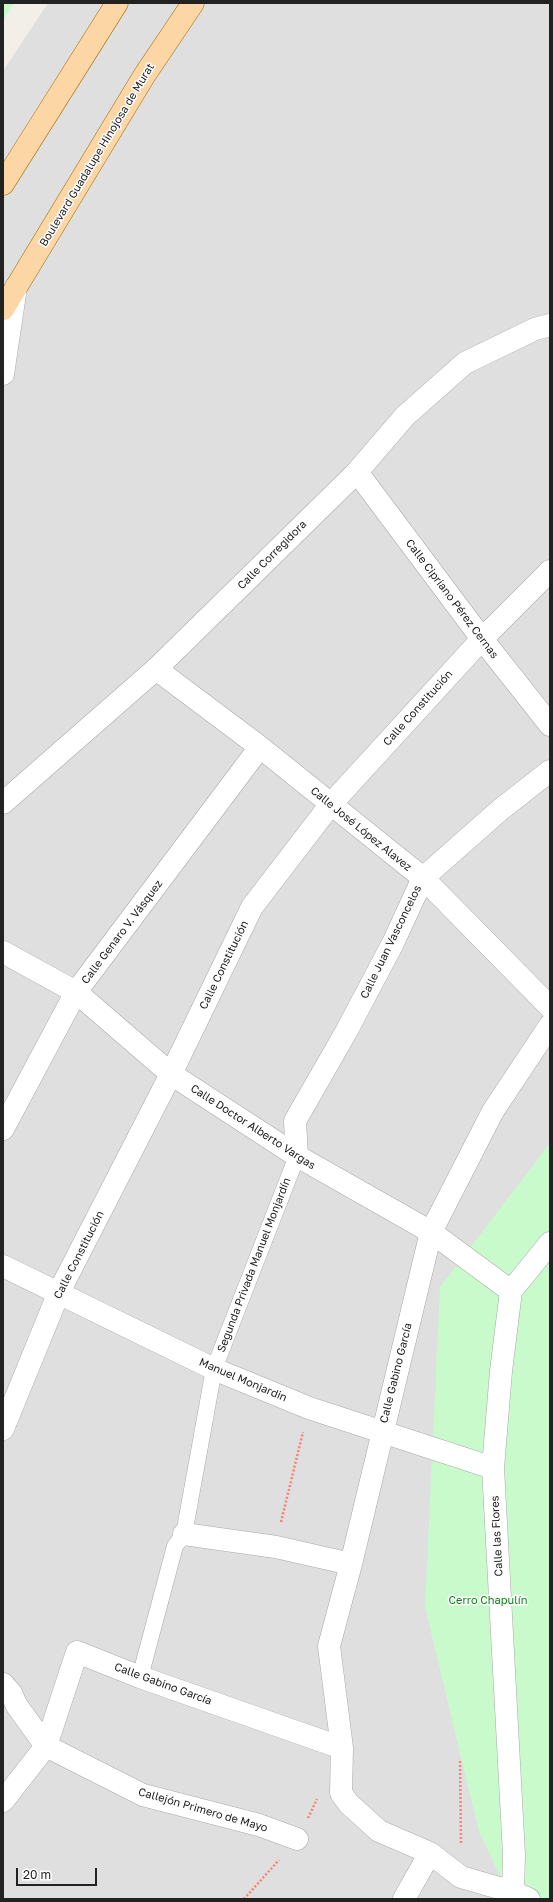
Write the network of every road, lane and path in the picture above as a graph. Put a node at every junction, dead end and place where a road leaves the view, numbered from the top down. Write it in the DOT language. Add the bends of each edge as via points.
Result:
graph roads {
  1 [pos="117,3"];
  2 [pos="193,3"];
  3 [pos="3,184"];
  4 [pos="16,287"];
  5 [pos="3,309"];
  6 [pos="550,325"];
  7 [pos="3,374"];
  8 [pos="357,472"];
  9 [pos="550,572"];
  10 [pos="482,639"];
  11 [pos="156,669"];
  12 [pos="550,725"];
  13 [pos="260,747"];
  14 [pos="550,771"];
  15 [pos="3,803"];
  16 [pos="331,804"];
  17 [pos="422,878"];
  18 [pos="3,952"];
  19 [pos="76,992"];
  20 [pos="550,1007"];
  21 [pos="550,1024"];
  22 [pos="171,1074"];
  23 [pos="3,1129"];
  24 [pos="296,1156"];
  25 [pos="431,1232"];
  26 [pos="550,1243"];
  27 [pos="3,1266"];
  28 [pos="511,1291"];
  29 [pos="59,1292"];
  30 [pos="214,1369"];
  31 [pos="309,1408"];
  32 [pos="3,1429"];
  33 [pos="382,1432"];
  34 [pos="493,1468"];
  35 [pos="184,1534"];
  36 [pos="276,1547"];
  37 [pos="351,1564"];
  38 [pos="140,1677"];
  39 [pos="3,1684"];
  40 [pos="46,1746"];
  41 [pos="342,1748"];
  42 [pos="460,1761"];
  43 [pos="3,1801"];
  44 [pos="298,1839"];
  45 [pos="430,1853"];
  46 [pos="461,1877"];
  47 [pos="521,1895"];
  48 [pos="404,1899"];
  1 -- 3 [label="main road"];
  2 -- 4 [label="main road, Boulevard Guadalupe Hinojosa de Murat" via="144,76"];
  4 -- 5 [label="main road, Boulevard Guadalupe Hinojosa de Murat"];
  4 -- 7 [label="street"];
  6 -- 8 [label="street, Calle Corregidora" via="535,329 465,363 405,416"];
  8 -- 10 [label="street, Calle Cipriano Pérez Cernas"];
  8 -- 11 [label="street, Calle Corregidora"];
  9 -- 10 [label="street, Calle Constitución"];
  10 -- 12 [label="street, Calle Cipriano Pérez Cernas"];
  10 -- 16 [label="street, Calle Constitución"];
  11 -- 13 [label="street, Calle José López Alavez"];
  11 -- 15 [label="street, Calle Corregidora"];
  13 -- 16 [label="street, Calle José López Alavez"];
  13 -- 19 [label="street, Calle Genaro V. Vásquez"];
  14 -- 17 [label="street, Calle Juan Vasconcelos" via="500,810"];
  16 -- 17 [label="street, Calle José López Alavez"];
  16 -- 22 [label="street, Calle Constitución" via="252,907"];
  17 -- 20 [label="street, Calle José López Alavez"];
  17 -- 24 [label="street, Calle Juan Vasconcelos" via="389,950 295,1122"];
  18 -- 19 [label="street, Calle Doctor Alberto Vargas"];
  19 -- 22 [label="street, Calle Doctor Alberto Vargas"];
  19 -- 23 [label="street, Calle Genaro V. Vásquez"];
  21 -- 25 [label="street, Calle Gabino García" via="493,1111"];
  22 -- 24 [label="street, Calle Doctor Alberto Vargas"];
  22 -- 29 [label="street, Calle Constitución"];
  24 -- 25 [label="street, Calle Doctor Alberto Vargas"];
  24 -- 30 [label="lane, Segunda Privada Manuel Monjardín"];
  25 -- 28 [label="street, Calle Doctor Alberto Vargas"];
  25 -- 33 [label="street, Calle Gabino García"];
  26 -- 28 [label="street"];
  27 -- 29 [label="street, Manuel Monjardin"];
  28 -- 34 [label="street, Calle las Flores"];
  29 -- 30 [label="street, Manuel Monjardin"];
  29 -- 32 [label="street, Calle Constitución"];
  30 -- 31 [label="street, Manuel Monjardin"];
  30 -- 35 [label="lane, Segunda Privada Manuel Monjardín"];
  31 -- 33 [label="street, Manuel Monjardin"];
  31 -- 36 [label="path"];
  33 -- 34 [label="street, Manuel Monjardin"];
  33 -- 37 [label="street, Calle Gabino García"];
  34 -- 47 [label="street, Calle las Flores" via="514,1855"];
  35 -- 36 [label="street"];
  35 -- 38 [label="lane, Segunda Privada Manuel Monjardín" via="175,1546"];
  36 -- 37 [label="street"];
  37 -- 41 [label="street, Calle Gabino García" via="329,1646"];
  38 -- 40 [label="street, Calle Gabino García" via="77,1652"];
  38 -- 41 [label="street, Calle Gabino García"];
  39 -- 40 [label="street"];
  40 -- 43 [label="street"];
  40 -- 44 [label="street, Callejón Primero de Mayo" via="143,1795 259,1825"];
  41 -- 45 [label="street, Calle Gabino García" via="341,1793 349,1804 379,1831"];
  42 -- 46 [label="path"];
  45 -- 46 [label="street, Calle Gabino García"];
  45 -- 48 [label="street"];
  46 -- 47 [label="street"];
}
